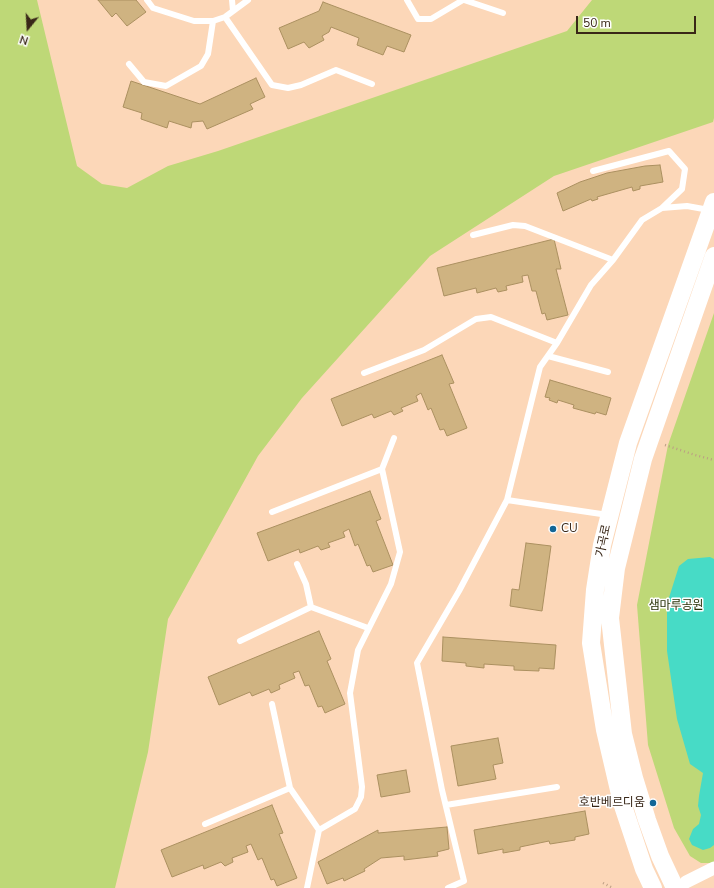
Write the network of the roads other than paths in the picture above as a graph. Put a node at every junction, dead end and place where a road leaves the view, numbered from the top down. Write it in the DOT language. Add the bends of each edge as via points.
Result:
graph roads {
  1 [pos="147,0"];
  2 [pos="232,0"];
  3 [pos="248,0"];
  4 [pos="407,0"];
  5 [pos="463,0"];
  6 [pos="233,11"];
  7 [pos="503,13"];
  8 [pos="225,17"];
  9 [pos="213,21"];
  10 [pos="129,64"];
  11 [pos="372,84"];
  12 [pos="593,171"];
  13 [pos="662,208"];
  14 [pos="713,208"];
  15 [pos="473,235"];
  16 [pos="714,256"];
  17 [pos="613,260"];
  18 [pos="557,343"];
  19 [pos="548,356"];
  20 [pos="608,372"];
  21 [pos="364,373"];
  22 [pos="394,438"];
  23 [pos="382,469"];
  24 [pos="507,500"];
  25 [pos="272,512"];
  26 [pos="609,516"];
  27 [pos="297,564"];
  28 [pos="312,607"];
  29 [pos="368,628"];
  30 [pos="240,641"];
  31 [pos="272,704"];
  32 [pos="557,787"];
  33 [pos="290,788"];
  34 [pos="446,805"];
  35 [pos="206,824"];
  36 [pos="318,830"];
  37 [pos="714,868"];
  38 [pos="680,885"];
  39 [pos="307,888"];
  40 [pos="448,888"];
  41 [pos="653,888"];
  1 -- 9 [label="lane" via="153,8 194,21"];
  2 -- 6 [label="lane"];
  3 -- 6 [label="lane"];
  4 -- 5 [label="lane" via="418,19 431,19"];
  5 -- 7 [label="lane"];
  6 -- 8 [label="lane"];
  8 -- 9 [label="lane"];
  8 -- 11 [label="lane" via="272,85 288,88 301,85 336,70"];
  9 -- 10 [label="lane" via="208,54 201,66 166,86 144,82"];
  12 -- 13 [label="lane" via="669,151 685,169 682,190"];
  13 -- 14 [label="lane"];
  13 -- 17 [label="lane" via="642,220"];
  14 -- 26 [label="street, 가곡로" via="628,443"];
  15 -- 17 [label="lane" via="513,225 525,226"];
  16 -- 38 [label="street, 가곡로" via="643,459 616,568 610,618 625,742 634,778 660,856"];
  17 -- 18 [label="lane" via="593,281"];
  18 -- 19 [label="lane"];
  18 -- 21 [label="lane" via="490,317 476,319 424,350"];
  19 -- 20 [label="lane"];
  19 -- 24 [label="lane" via="540,368"];
  22 -- 23 [label="lane"];
  23 -- 25 [label="lane"];
  23 -- 29 [label="lane" via="400,552 391,584"];
  24 -- 26 [label="lane"];
  24 -- 34 [label="lane" via="459,591 416,663"];
  26 -- 41 [label="street, 가곡로" via="595,590 591,643 605,730 622,803"];
  27 -- 28 [label="lane"];
  28 -- 29 [label="lane"];
  28 -- 30 [label="lane"];
  29 -- 36 [label="lane" via="358,650 350,693 362,787 360,797 355,809"];
  31 -- 33 [label="lane"];
  32 -- 34 [label="lane"];
  33 -- 35 [label="lane"];
  33 -- 36 [label="lane"];
  34 -- 40 [label="lane" via="464,881"];
  36 -- 39 [label="lane"];
  37 -- 38 [label="street"];
}
